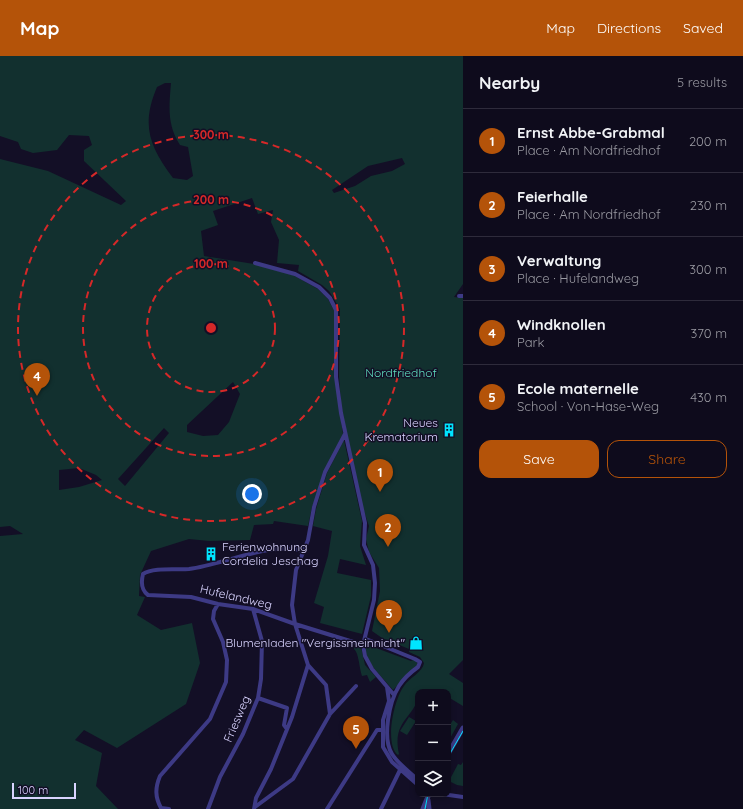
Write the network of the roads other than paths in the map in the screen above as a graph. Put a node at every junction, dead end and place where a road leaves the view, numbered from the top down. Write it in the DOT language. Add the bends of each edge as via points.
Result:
graph roads {
  1 [pos="255,262"];
  2 [pos="345,434"];
  3 [pos="303,551"];
  4 [pos="218,604"];
  5 [pos="252,608"];
  6 [pos="295,624"];
  7 [pos="366,639"];
  8 [pos="364,645"];
  9 [pos="308,665"];
  10 [pos="386,684"];
  11 [pos="356,686"];
  12 [pos="394,695"];
  13 [pos="258,698"];
  14 [pos="330,714"];
  15 [pos="463,728"];
  16 [pos="287,729"];
  17 [pos="382,730"];
  18 [pos="451,749"];
  19 [pos="402,768"];
  20 [pos="415,778"];
  21 [pos="415,782"];
  22 [pos="451,796"];
  23 [pos="428,797"];
  24 [pos="463,798"];
  25 [pos="428,800"];
  26 [pos="255,808"];
  27 [pos="168,809"];
  28 [pos="208,809"];
  29 [pos="327,809"];
  30 [pos="381,809"];
  31 [pos="423,809"];
  32 [pos="428,809"];
  1 -- 2 [label="street" via="297,275 320,287 330,298 336,310 336,377"];
  2 -- 3 [label="street" via="326,472"];
  2 -- 7 [label="street" via="365,523 364,545 373,565 375,583"];
  3 -- 4 [label="street, Hufelandweg" via="276,549 204,567 151,570 143,574 142,585 144,593 148,595 191,597"];
  3 -- 6 [label="street" via="293,588"];
  4 -- 5 [label="street, Hufelandweg"];
  4 -- 27 [label="street" via="213,619 223,642 227,660 226,682 210,719 160,776 156,785 157,800 161,808"];
  5 -- 6 [label="street, Hufelandweg"];
  5 -- 13 [label="street, Friesweg" via="262,641"];
  6 -- 8 [label="street, Hufelandweg"];
  6 -- 9 [label="street"];
  7 -- 8 [label="street"];
  7 -- 12 [label="street" via="419,661 418,666 402,682"];
  8 -- 10 [label="street" via="368,664"];
  9 -- 14 [label="street" via="326,685"];
  9 -- 16 [label="street"];
  10 -- 12 [label="street"];
  10 -- 17 [label="street" via="389,701"];
  11 -- 14 [label="street"];
  12 -- 19 [label="street" via="388,718 389,748"];
  13 -- 16 [label="street" via="286,708 284,725"];
  13 -- 28 [label="street, Friesweg" via="243,734 220,777"];
  14 -- 26 [label="street" via="293,779"];
  15 -- 18 [label="street"];
  16 -- 26 [label="street" via="256,798"];
  17 -- 19 [label="street" via="387,755"];
  17 -- 29 [label="street" via="378,730"];
  19 -- 20 [label="street"];
  19 -- 21 [label="street"];
  19 -- 30 [label="street"];
  22 -- 24 [label="street"];
  23 -- 25 [label="street"];
  25 -- 31 [label="street"];
  25 -- 32 [label="street"];
}
